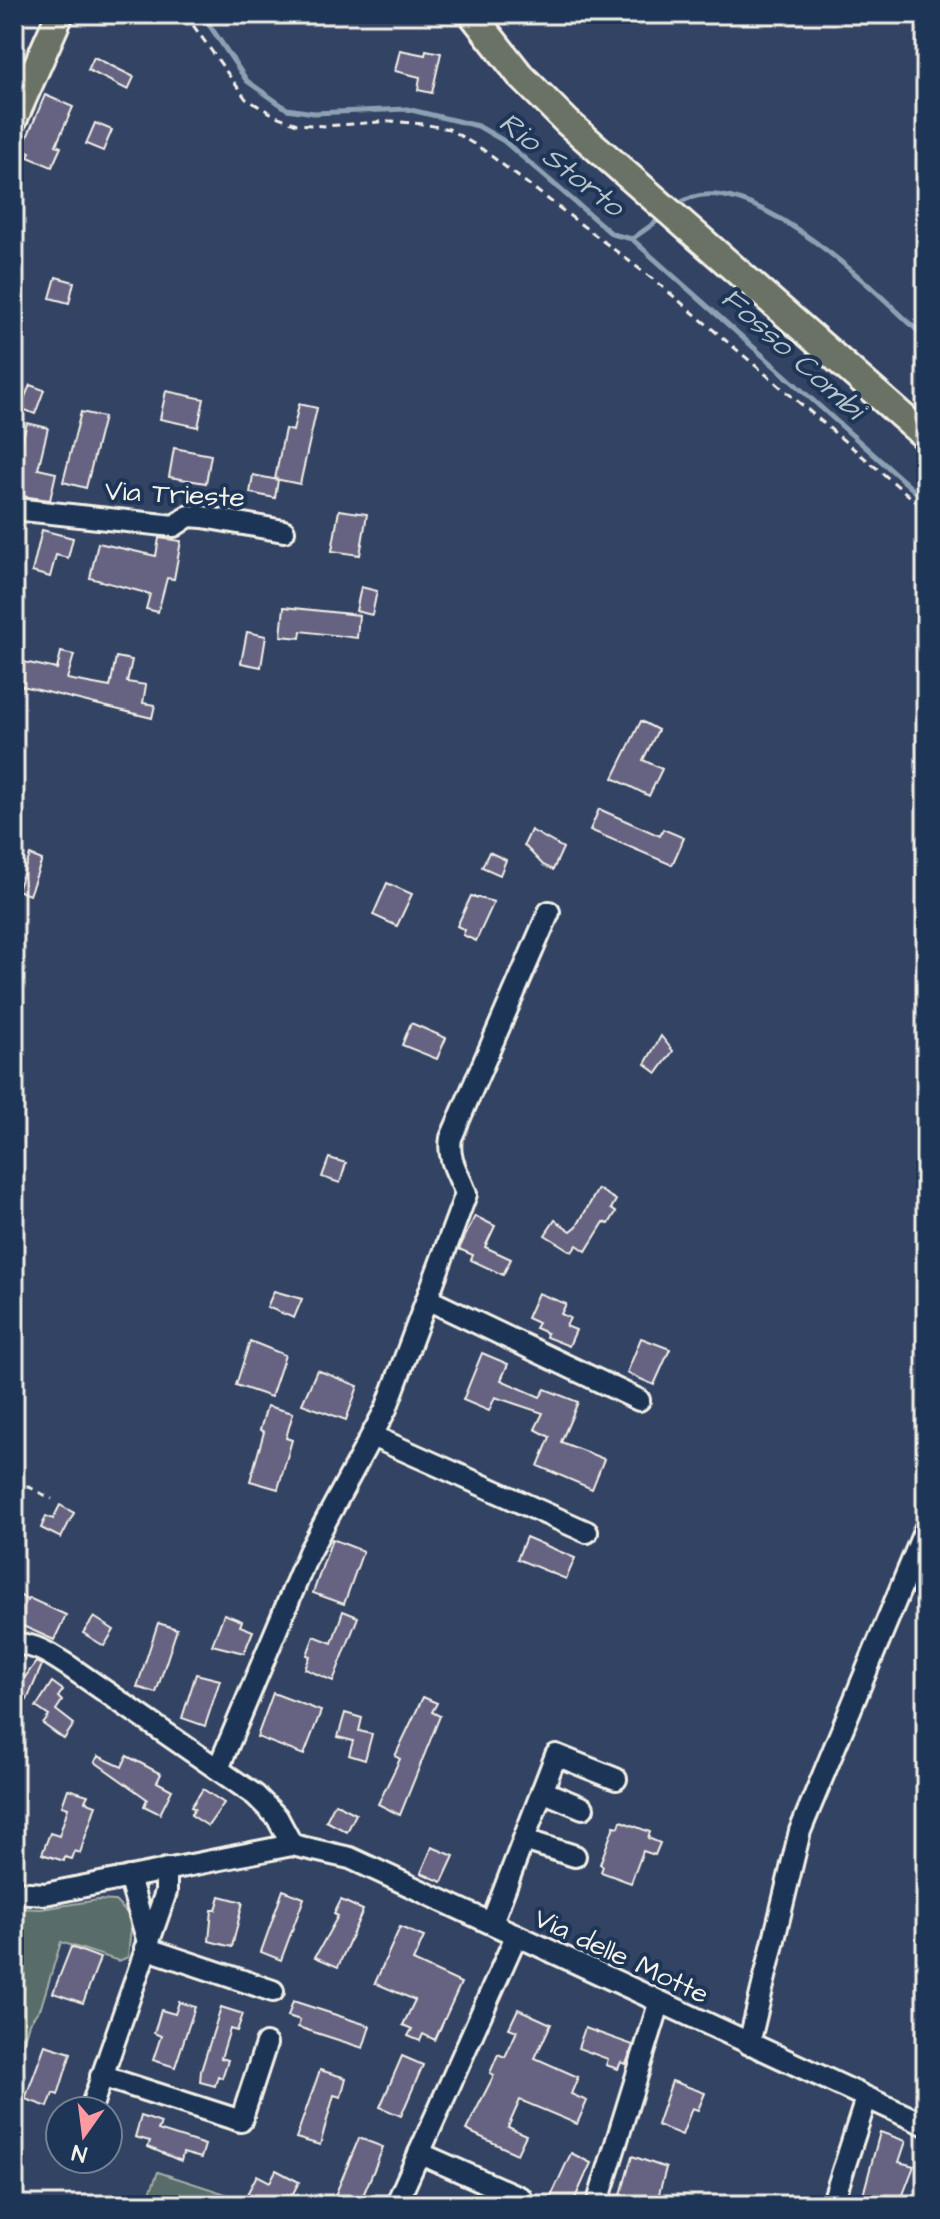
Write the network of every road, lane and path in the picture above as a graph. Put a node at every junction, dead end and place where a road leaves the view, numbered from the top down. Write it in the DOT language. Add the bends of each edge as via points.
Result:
graph roads {
  1 [pos="60,14"];
  2 [pos="185,14"];
  3 [pos="472,14"];
  4 [pos="14,118"];
  5 [pos="926,437"];
  6 [pos="14,509"];
  7 [pos="926,510"];
  8 [pos="284,531"];
  9 [pos="549,912"];
  10 [pos="429,1300"];
  11 [pos="639,1400"];
  12 [pos="372,1436"];
  13 [pos="14,1479"];
  14 [pos="52,1499"];
  15 [pos="926,1527"];
  16 [pos="587,1532"];
  17 [pos="14,1644"];
  18 [pos="218,1769"];
  19 [pos="616,1779"];
  20 [pos="542,1791"];
  21 [pos="583,1808"];
  22 [pos="524,1840"];
  23 [pos="292,1845"];
  24 [pos="575,1856"];
  25 [pos="166,1869"];
  26 [pos="129,1877"];
  27 [pos="14,1892"];
  28 [pos="14,1922"];
  29 [pos="492,1922"];
  30 [pos="19,1935"];
  31 [pos="516,1936"];
  32 [pos="146,1945"];
  33 [pos="273,1991"];
  34 [pos="659,2004"];
  35 [pos="266,2044"];
  36 [pos="749,2044"];
  37 [pos="101,2076"];
  38 [pos="95,2095"];
  39 [pos="866,2099"];
  40 [pos="926,2125"];
  41 [pos="419,2153"];
  42 [pos="396,2205"];
  43 [pos="524,2205"];
  44 [pos="597,2205"];
  45 [pos="832,2205"];
  1 -- 4 [label="main road"];
  2 -- 7 [label="path" via="246,99 276,116 326,126 423,124 449,129 482,149 648,275"];
  3 -- 5 [label="main road" via="520,75 617,166"];
  6 -- 8 [label="street, Via Trieste" via="174,526 189,516 203,517"];
  9 -- 10 [label="street" via="451,1138 452,1164 466,1194"];
  10 -- 11 [label="street"];
  10 -- 12 [label="street"];
  12 -- 16 [label="street"];
  12 -- 18 [label="street" via="309,1552"];
  13 -- 14 [label="path"];
  15 -- 36 [label="street" via="800,1831"];
  17 -- 18 [label="street" via="45,1651"];
  18 -- 23 [label="street" via="277,1817"];
  19 -- 20 [label="street" via="556,1755"];
  20 -- 21 [label="street"];
  20 -- 22 [label="street"];
  22 -- 24 [label="street"];
  22 -- 29 [label="street"];
  23 -- 25 [label="street, Via delle Motte"];
  23 -- 29 [label="street, Via delle Motte" via="350,1858"];
  25 -- 26 [label="street, Via delle Motte"];
  25 -- 32 [label="street" via="166,1892"];
  26 -- 27 [label="street, Via delle Motte" via="45,1894"];
  26 -- 32 [label="street"];
  28 -- 30 [label="path"];
  29 -- 31 [label="street, Via delle Motte"];
  31 -- 34 [label="street, Via delle Motte"];
  31 -- 41 [label="street"];
  32 -- 33 [label="street"];
  32 -- 37 [label="street"];
  34 -- 36 [label="street, Via delle Motte"];
  34 -- 44 [label="street"];
  35 -- 37 [label="street" via="241,2121"];
  36 -- 39 [label="street, Via delle Motte"];
  37 -- 38 [label="street"];
  39 -- 40 [label="street, Via delle Motte"];
  39 -- 45 [label="street"];
  41 -- 42 [label="street"];
  41 -- 43 [label="street" via="521,2198"];
}
